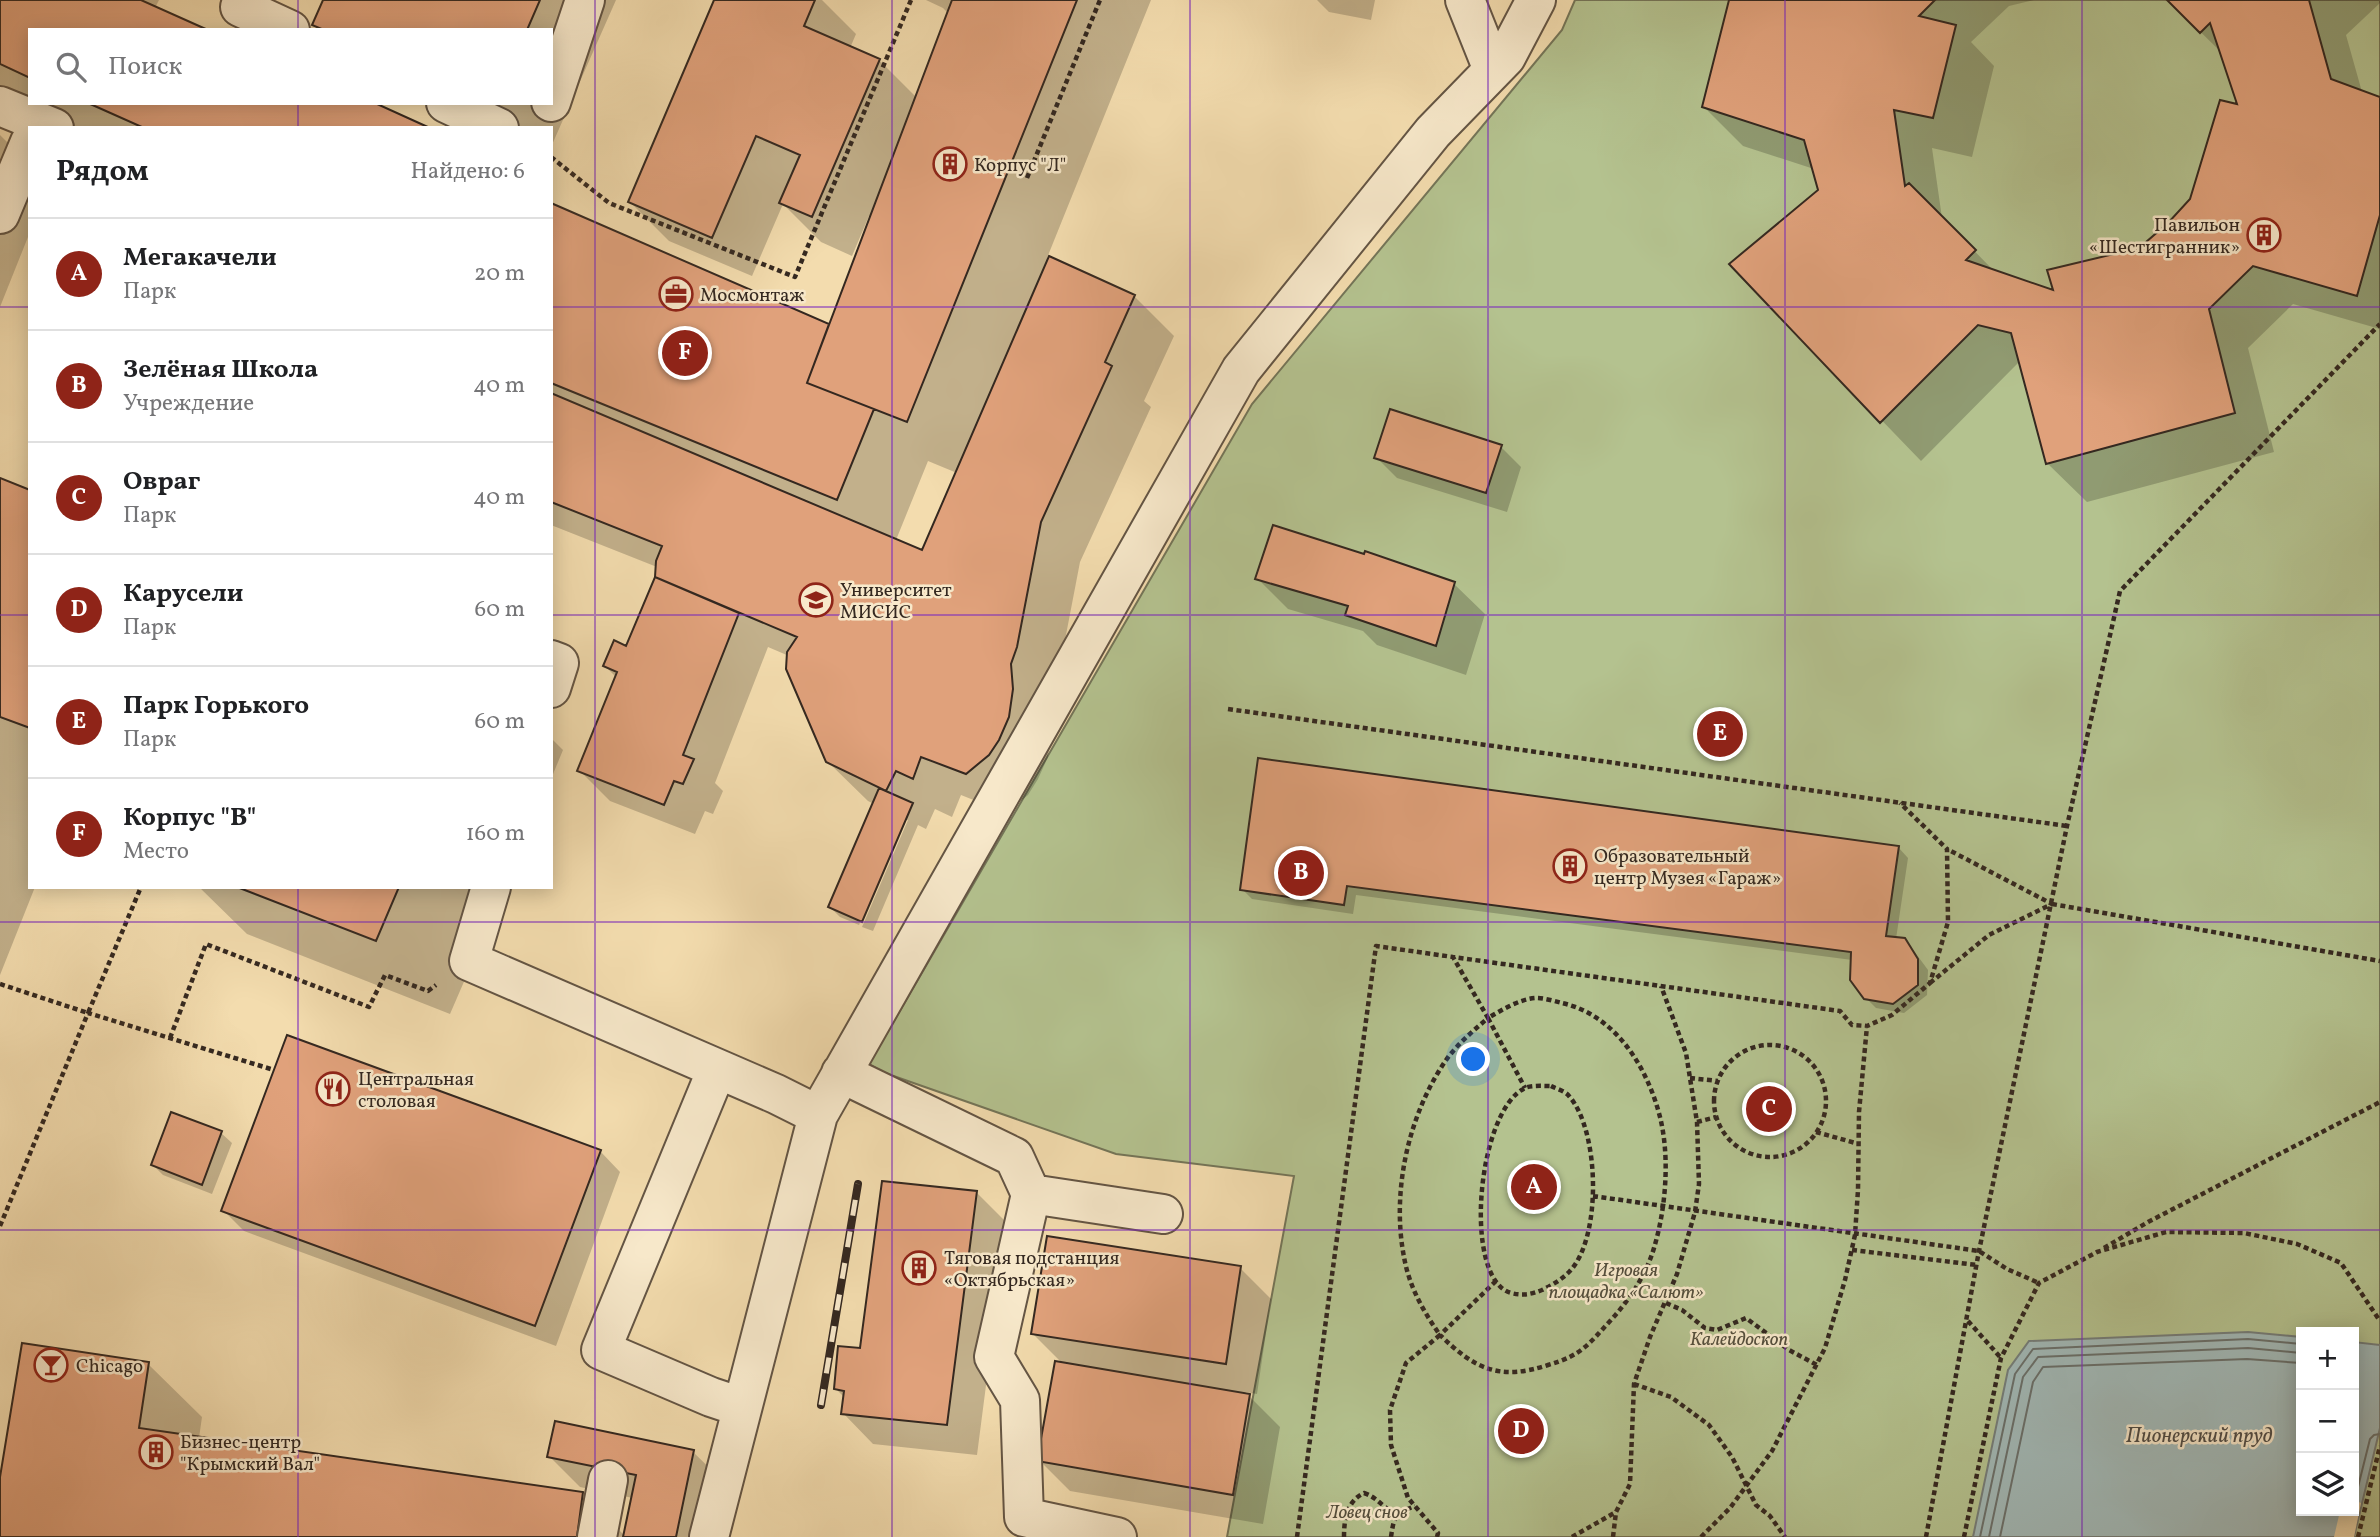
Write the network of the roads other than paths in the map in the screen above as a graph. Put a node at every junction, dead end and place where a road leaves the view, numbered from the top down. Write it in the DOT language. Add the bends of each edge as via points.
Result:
graph roads {
  1 [pos="243,0"];
  2 [pos="585,0"];
  3 [pos="1465,0"];
  4 [pos="1536,0"];
  5 [pos="286,28"];
  6 [pos="1493,70"];
  7 [pos="553,97"];
  8 [pos="450,105"];
  9 [pos="550,105"];
  10 [pos="0,106"];
  11 [pos="32,126"];
  12 [pos="495,126"];
  13 [pos="544,126"];
  14 [pos="28,154"];
  15 [pos="0,214"];
  16 [pos="553,661"];
  17 [pos="553,682"];
  18 [pos="490,889"];
  19 [pos="717,1069"];
  20 [pos="841,1073"];
  21 [pos="818,1115"];
  22 [pos="1031,1194"];
  23 [pos="1163,1214"];
  24 [pos="741,1407"];
  25 [pos="608,1480"];
  26 [pos="597,1537"];
  27 [pos="709,1537"];
  28 [pos="1117,1537"];
  1 -- 5 [label="lane" via="240,7"];
  2 -- 7 [label="lane"];
  3 -- 6 [label="lane"];
  4 -- 6 [label="lane" via="1506,57"];
  6 -- 20 [label="lane" via="1433,132 1241,370"];
  8 -- 12 [label="lane"];
  9 -- 13 [label="lane"];
  10 -- 11 [label="lane"];
  14 -- 15 [label="lane"];
  16 -- 17 [label="lane" via="559,663"];
  18 -- 19 [label="lane" via="469,961"];
  19 -- 21 [label="lane"];
  19 -- 24 [label="lane" via="601,1350"];
  20 -- 21 [label="lane"];
  20 -- 22 [label="lane" via="1014,1157"];
  21 -- 24 [label="lane"];
  22 -- 23 [label="lane"];
  22 -- 28 [label="lane" via="994,1357 1020,1400 1024,1517"];
  24 -- 27 [label="lane"];
  25 -- 26 [label="lane"];
}
